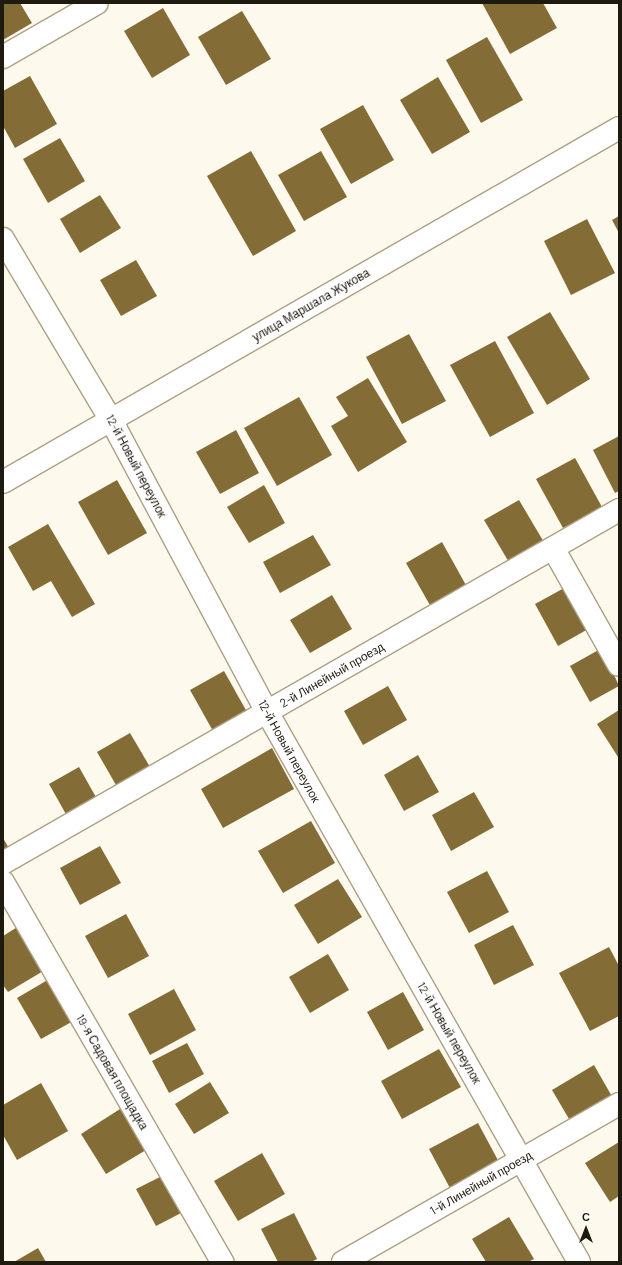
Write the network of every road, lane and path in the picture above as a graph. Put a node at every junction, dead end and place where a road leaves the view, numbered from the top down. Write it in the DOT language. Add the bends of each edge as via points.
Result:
graph roads {
  1 [pos="97,3"];
  2 [pos="3,57"];
  3 [pos="619,128"];
  4 [pos="3,239"];
  5 [pos="112,420"];
  6 [pos="3,482"];
  7 [pos="619,510"];
  8 [pos="553,548"];
  9 [pos="619,665"];
  10 [pos="267,712"];
  11 [pos="3,862"];
  12 [pos="3,882"];
  13 [pos="619,1104"];
  14 [pos="521,1160"];
  15 [pos="222,1262"];
  16 [pos="343,1262"];
  17 [pos="579,1262"];
  1 -- 2 [label="street"];
  3 -- 5 [label="street, улица Маршала Жукова"];
  4 -- 5 [label="street, 12-й Новый переулок"];
  5 -- 6 [label="street, улица Маршала Жукова"];
  5 -- 10 [label="street, 12-й Новый переулок"];
  7 -- 8 [label="street, 2-й Линейный проезд"];
  8 -- 9 [label="street"];
  8 -- 10 [label="street, 2-й Линейный проезд"];
  10 -- 11 [label="street, 2-й Линейный проезд"];
  10 -- 14 [label="street, 12-й Новый переулок"];
  12 -- 15 [label="street, 19-я Садовая площадка"];
  13 -- 14 [label="street, 1-й Линейный проезд"];
  14 -- 16 [label="street, 1-й Линейный проезд"];
  14 -- 17 [label="street, 12-й Новый переулок"];
}
